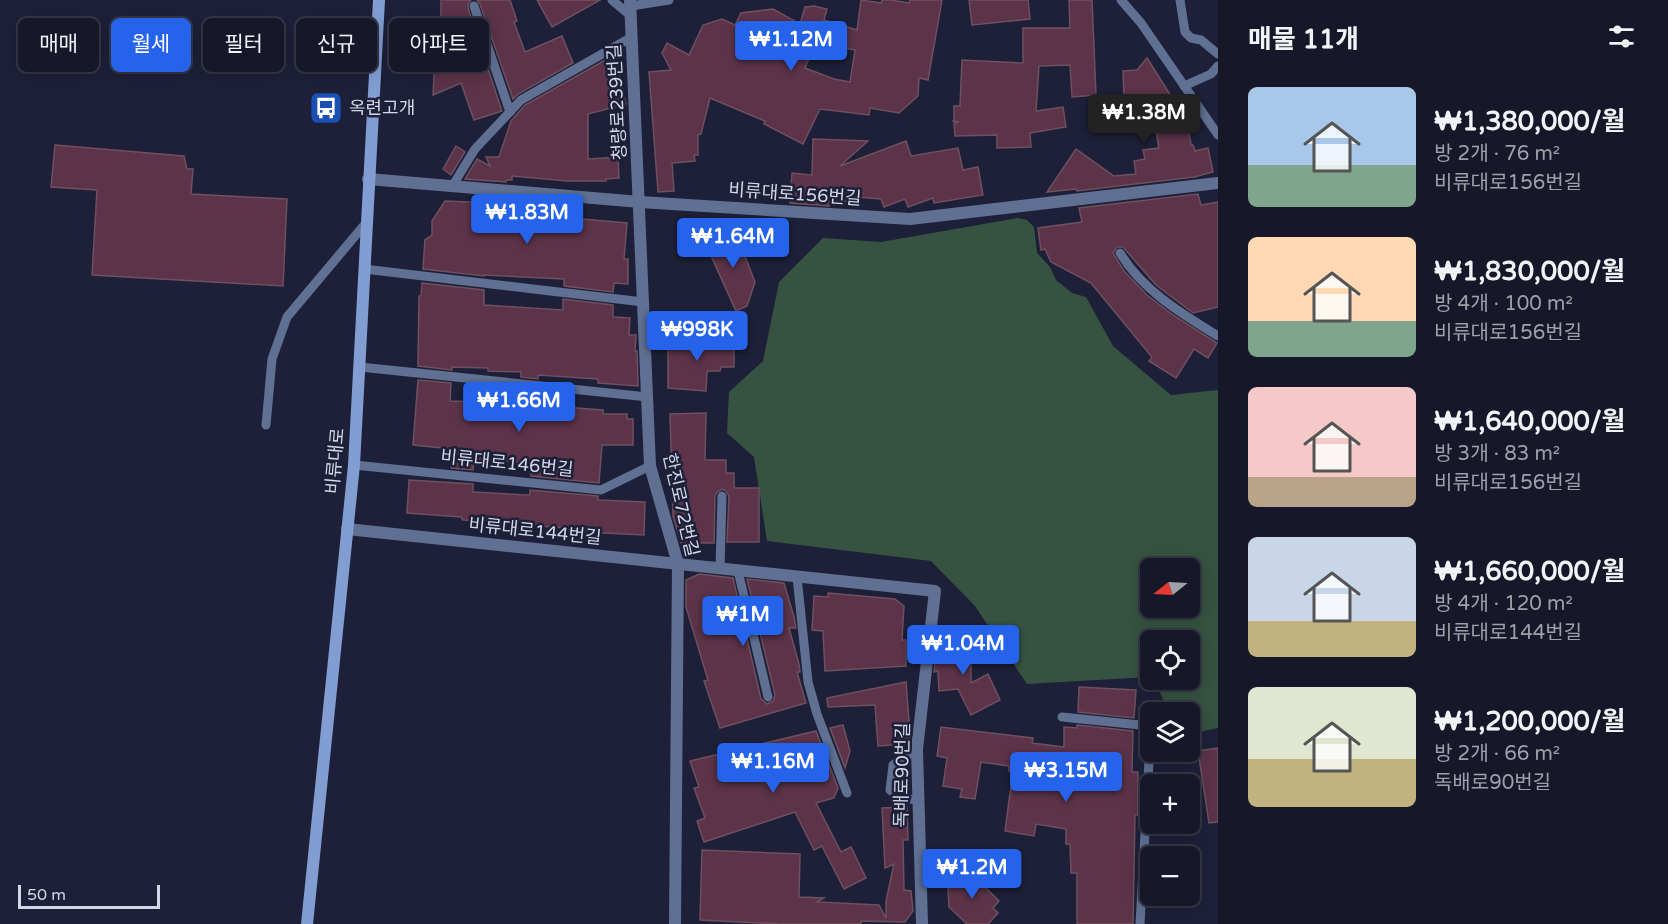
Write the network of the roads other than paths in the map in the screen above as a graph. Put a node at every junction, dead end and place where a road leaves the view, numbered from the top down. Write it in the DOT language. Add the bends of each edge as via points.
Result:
graph roads {
  1 [pos="379,0"];
  2 [pos="612,0"];
  3 [pos="669,0"];
  4 [pos="1121,0"];
  5 [pos="1180,0"];
  6 [pos="474,6"];
  7 [pos="631,7"];
  8 [pos="630,38"];
  9 [pos="1218,54"];
  10 [pos="1218,66"];
  11 [pos="1184,86"];
  12 [pos="510,111"];
  13 [pos="1218,135"];
  14 [pos="368,179"];
  15 [pos="1218,183"];
  16 [pos="453,185"];
  17 [pos="640,202"];
  18 [pos="366,223"];
  19 [pos="1120,253"];
  20 [pos="364,269"];
  21 [pos="643,302"];
  22 [pos="1218,336"];
  23 [pos="360,367"];
  24 [pos="648,397"];
  25 [pos="266,425"];
  26 [pos="354,465"];
  27 [pos="650,466"];
  28 [pos="722,496"];
  29 [pos="347,529"];
  30 [pos="678,564"];
  31 [pos="720,569"];
  32 [pos="738,571"];
  33 [pos="797,576"];
  34 [pos="935,591"];
  35 [pos="768,697"];
  36 [pos="1062,717"];
  37 [pos="1140,725"];
  38 [pos="917,749"];
  39 [pos="1149,762"];
  40 [pos="847,793"];
  41 [pos="918,800"];
  42 [pos="308,924"];
  43 [pos="675,924"];
  44 [pos="922,924"];
  45 [pos="1140,924"];
  1 -- 14 [label="main road, 비류대로"];
  2 -- 7 [label="lane"];
  3 -- 7 [label="lane"];
  4 -- 11 [label="lane"];
  5 -- 9 [label="lane" via="1185,32"];
  6 -- 12 [label="lane"];
  7 -- 8 [label="street, 청량로239번길"];
  8 -- 12 [label="lane, 청량로239번길" via="521,100"];
  8 -- 17 [label="street, 청량로239번길"];
  10 -- 11 [label="lane" via="1211,74"];
  11 -- 13 [label="lane"];
  12 -- 16 [label="lane, 청량로239번길" via="475,149"];
  14 -- 16 [label="street, 비류대로156번길"];
  14 -- 18 [label="main road, 비류대로"];
  15 -- 17 [label="street, 비류대로156번길" via="910,219"];
  16 -- 17 [label="street, 비류대로156번길"];
  17 -- 21 [label="street, 한진로72번길"];
  18 -- 20 [label="main road, 비류대로"];
  18 -- 25 [label="lane" via="287,317 273,359"];
  19 -- 22 [label="lane" via="1129,269 1158,296"];
  20 -- 21 [label="lane"];
  20 -- 23 [label="main road, 비류대로"];
  21 -- 24 [label="street, 한진로72번길"];
  23 -- 24 [label="lane"];
  23 -- 26 [label="main road, 비류대로"];
  24 -- 27 [label="street, 한진로72번길"];
  26 -- 27 [label="lane, 비류대로146번길" via="601,490"];
  26 -- 29 [label="main road, 비류대로"];
  27 -- 30 [label="street, 한진로72번길"];
  28 -- 31 [label="lane"];
  29 -- 30 [label="street, 비류대로144번길"];
  29 -- 42 [label="main road, 비류대로"];
  30 -- 31 [label="street, 비류대로144번길"];
  30 -- 43 [label="street, 한진로72번길"];
  31 -- 32 [label="street, 비류대로144번길"];
  32 -- 33 [label="street, 비류대로144번길"];
  32 -- 35 [label="lane"];
  33 -- 34 [label="street, 비류대로144번길"];
  33 -- 40 [label="lane" via="808,682"];
  34 -- 38 [label="street, 독배로90번길"];
  36 -- 37 [label="lane"];
  38 -- 41 [label="street, 독배로90번길"];
  38 -- 41 [label="lane" via="893,765 890,790 902,798"];
  39 -- 45 [label="lane"];
  41 -- 44 [label="street, 독배로90번길"];
}
